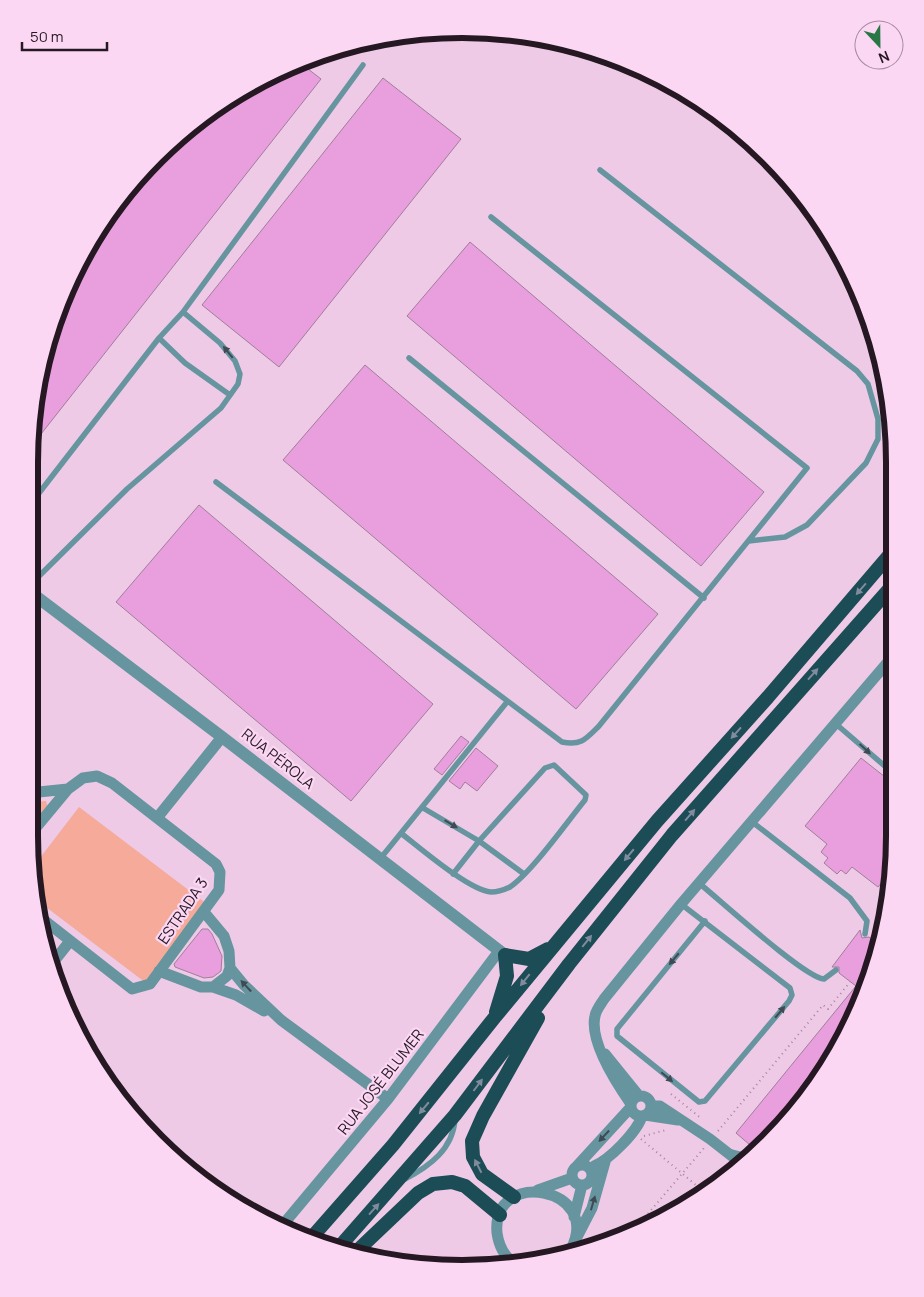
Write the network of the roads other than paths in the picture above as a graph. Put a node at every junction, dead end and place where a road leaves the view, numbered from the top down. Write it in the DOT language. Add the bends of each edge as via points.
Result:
graph roads {
  1 [pos="363,65"];
  2 [pos="600,170"];
  3 [pos="491,218"];
  4 [pos="183,312"];
  5 [pos="159,338"];
  6 [pos="409,358"];
  7 [pos="230,395"];
  8 [pos="216,482"];
  9 [pos="38,494"];
  10 [pos="749,541"];
  11 [pos="886,559"];
  12 [pos="38,577"];
  13 [pos="886,593"];
  14 [pos="38,598"];
  15 [pos="704,598"];
  16 [pos="886,664"];
  17 [pos="508,702"];
  18 [pos="836,724"];
  19 [pos="222,737"];
  20 [pos="886,767"];
  21 [pos="68,789"];
  22 [pos="38,792"];
  23 [pos="423,808"];
  24 [pos="157,818"];
  25 [pos="752,821"];
  26 [pos="38,825"];
  27 [pos="402,834"];
  28 [pos="479,841"];
  29 [pos="380,859"];
  30 [pos="453,874"];
  31 [pos="524,874"];
  32 [pos="700,884"];
  33 [pos="681,904"];
  34 [pos="204,912"];
  35 [pos="705,921"];
  36 [pos="47,923"];
  37 [pos="864,934"];
  38 [pos="560,938"];
  39 [pos="70,941"];
  40 [pos="502,953"];
  41 [pos="56,958"];
  42 [pos="569,964"];
  43 [pos="230,968"];
  44 [pos="836,970"];
  45 [pos="159,971"];
  46 [pos="213,987"];
  47 [pos="495,1017"];
  48 [pos="282,1020"];
  49 [pos="602,1051"];
  50 [pos="640,1096"];
  51 [pos="388,1099"];
  52 [pos="631,1106"];
  53 [pos="646,1112"];
  54 [pos="727,1152"];
  55 [pos="741,1155"];
  56 [pos="736,1159"];
  57 [pos="605,1162"];
  58 [pos="577,1166"];
  59 [pos="592,1174"];
  60 [pos="572,1178"];
  61 [pos="582,1185"];
  62 [pos="534,1191"];
  63 [pos="514,1197"];
  64 [pos="500,1216"];
  65 [pos="574,1217"];
  66 [pos="286,1221"];
  67 [pos="316,1233"];
  68 [pos="343,1242"];
  69 [pos="573,1245"];
  70 [pos="361,1247"];
  71 [pos="509,1257"];
  1 -- 4 [label="lane"];
  2 -- 10 [label="lane" via="857,371 868,384 878,419 878,439 866,463 807,525 785,537"];
  3 -- 10 [label="lane" via="807,468"];
  4 -- 5 [label="lane"];
  7 -- 4 [label="lane, one-way" via="240,374 235,361 220,343"];
  5 -- 7 [label="lane" via="185,363"];
  5 -- 9 [label="lane"];
  6 -- 15 [label="lane"];
  7 -- 12 [label="lane" via="221,408 127,489"];
  8 -- 17 [label="lane"];
  10 -- 15 [label="lane"];
  11 -- 38 [label="highway, one-way" via="657,821"];
  42 -- 13 [label="highway, one-way" via="672,835"];
  14 -- 19 [label="street, RUA PÉROLA"];
  15 -- 17 [label="lane" via="600,726 584,740 573,744 562,742"];
  16 -- 18 [label="street"];
  17 -- 23 [label="lane"];
  18 -- 20 [label="lane, one-way"];
  18 -- 25 [label="street"];
  19 -- 24 [label="street"];
  19 -- 29 [label="street, RUA PÉROLA"];
  21 -- 22 [label="street"];
  21 -- 24 [label="street, ESTRADA 3" via="82,778 97,776 112,783"];
  21 -- 26 [label="street, ESTRADA 3"];
  23 -- 27 [label="lane"];
  23 -- 28 [label="lane, one-way"];
  24 -- 34 [label="street, ESTRADA 3" via="216,864 220,872 219,890"];
  25 -- 32 [label="street"];
  25 -- 37 [label="lane" via="850,898 863,914 866,922"];
  27 -- 29 [label="lane"];
  27 -- 30 [label="lane"];
  28 -- 30 [label="lane"];
  28 -- 31 [label="lane"];
  28 -- 31 [label="lane" via="545,768 554,765 583,791 585,800"];
  29 -- 40 [label="street, RUA PÉROLA"];
  30 -- 31 [label="lane" via="489,892 510,887"];
  32 -- 33 [label="street"];
  32 -- 44 [label="lane" via="817,979 824,979"];
  33 -- 35 [label="lane"];
  33 -- 49 [label="street" via="604,999 595,1016 595,1032"];
  34 -- 43 [label="street" via="228,944"];
  34 -- 45 [label="street, ESTRADA 3"];
  35 -- 35 [label="lane, one-way" via="617,1029 617,1036 699,1102 705,1100 792,995 790,988"];
  36 -- 39 [label="street, ESTRADA 3"];
  38 -- 40 [label="highway" via="529,959"];
  38 -- 47 [label="highway, one-way"];
  39 -- 41 [label="street"];
  39 -- 45 [label="street, ESTRADA 3" via="132,989 150,984"];
  40 -- 47 [label="highway" via="507,976"];
  40 -- 51 [label="street, RUA JOSÉ BLUMER"];
  63 -- 42 [label="highway, one-way" via="482,1174 474,1157 472,1141"];
  68 -- 42 [label="highway, one-way" via="455,1115"];
  43 -- 46 [label="street" via="227,976"];
  48 -- 43 [label="street, one-way"];
  45 -- 46 [label="street" via="200,986"];
  46 -- 48 [label="street" via="236,995"];
  47 -- 67 [label="highway, one-way" via="399,1138"];
  48 -- 51 [label="street"];
  49 -- 50 [label="street"];
  49 -- 52 [label="street" via="611,1075"];
  50 -- 52 [label="street"];
  50 -- 53 [label="street" via="649,1099"];
  51 -- 66 [label="street, RUA JOSÉ BLUMER"];
  52 -- 53 [label="street" via="636,1115"];
  52 -- 58 [label="street, one-way"];
  53 -- 54 [label="street" via="660,1106"];
  53 -- 57 [label="street" via="639,1126"];
  54 -- 55 [label="lane"];
  54 -- 56 [label="street"];
  57 -- 59 [label="street" via="594,1166"];
  69 -- 57 [label="street, one-way" via="592,1208"];
  58 -- 59 [label="street" via="587,1166"];
  58 -- 60 [label="street" via="572,1171"];
  59 -- 61 [label="street" via="588,1183"];
  60 -- 61 [label="street"];
  60 -- 62 [label="street"];
  61 -- 65 [label="street"];
  62 -- 63 [label="street"];
  62 -- 65 [label="street" via="560,1198"];
  63 -- 64 [label="street"];
  64 -- 70 [label="highway" via="465,1186 452,1182 432,1184 418,1193"];
  64 -- 71 [label="street" via="498,1241"];
  65 -- 69 [label="street"];
}
